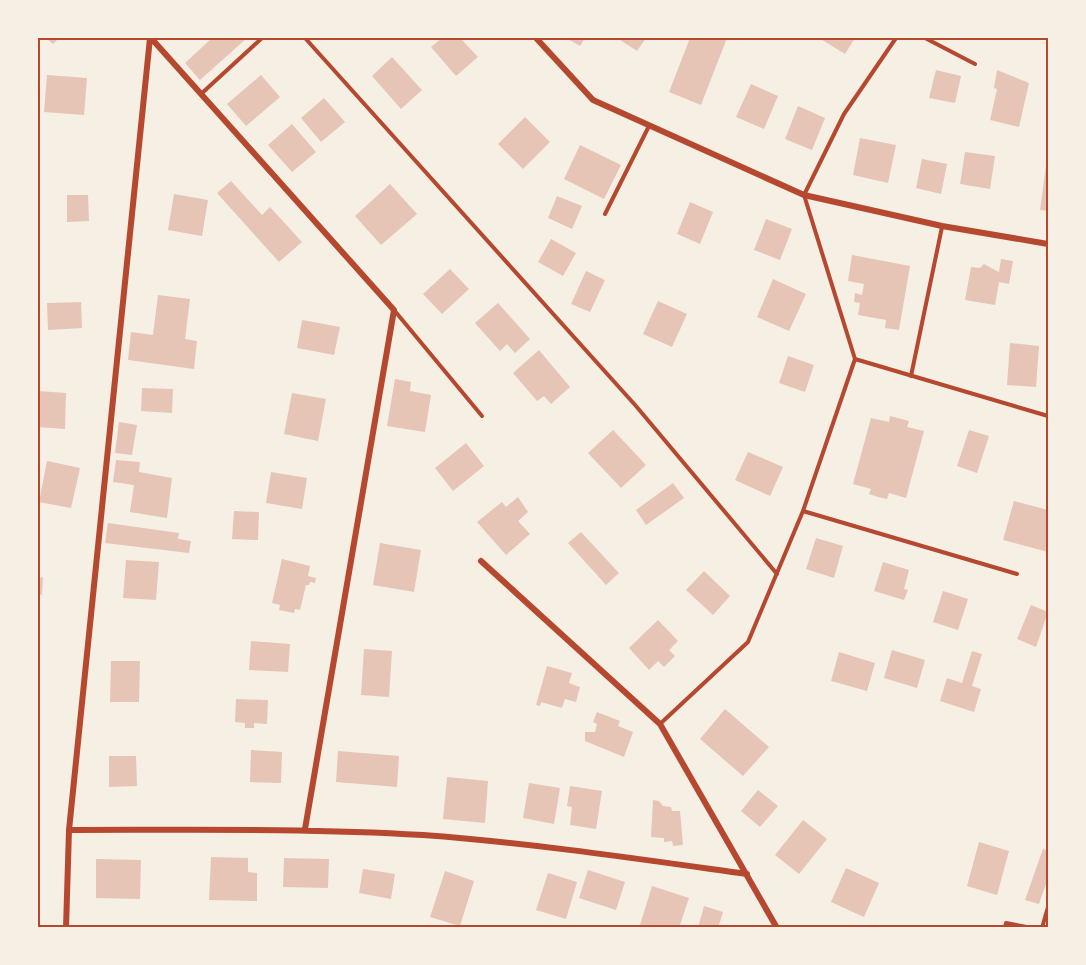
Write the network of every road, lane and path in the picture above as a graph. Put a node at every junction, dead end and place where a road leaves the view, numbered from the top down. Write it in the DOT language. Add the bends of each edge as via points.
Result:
graph roads {
  1 [pos="150,38"];
  2 [pos="262,38"];
  3 [pos="305,38"];
  4 [pos="536,38"];
  5 [pos="896,38"];
  6 [pos="925,38"];
  7 [pos="975,64"];
  8 [pos="201,94"];
  9 [pos="650,126"];
  10 [pos="804,195"];
  11 [pos="605,214"];
  12 [pos="942,226"];
  13 [pos="1048,244"];
  14 [pos="394,310"];
  15 [pos="855,359"];
  16 [pos="911,376"];
  17 [pos="482,416"];
  18 [pos="1048,416"];
  19 [pos="803,511"];
  20 [pos="482,561"];
  21 [pos="777,574"];
  22 [pos="1017,574"];
  23 [pos="660,724"];
  24 [pos="305,829"];
  25 [pos="69,830"];
  26 [pos="747,874"];
  27 [pos="1048,907"];
  28 [pos="66,927"];
  29 [pos="777,927"];
  30 [pos="1005,927"];
  31 [pos="1032,927"];
  32 [pos="1042,927"];
  1 -- 8 [label="street"];
  1 -- 25 [label="street"];
  2 -- 8 [label="lane"];
  3 -- 21 [label="lane" via="636,406"];
  4 -- 9 [label="street" via="593,100"];
  5 -- 10 [label="lane" via="844,114"];
  6 -- 7 [label="lane"];
  8 -- 14 [label="street"];
  9 -- 10 [label="street"];
  9 -- 11 [label="lane"];
  10 -- 12 [label="street"];
  10 -- 15 [label="lane"];
  12 -- 13 [label="street"];
  12 -- 16 [label="lane"];
  14 -- 17 [label="lane"];
  14 -- 24 [label="street"];
  15 -- 16 [label="lane"];
  15 -- 19 [label="lane"];
  16 -- 18 [label="lane"];
  19 -- 21 [label="lane"];
  19 -- 22 [label="lane"];
  20 -- 23 [label="street"];
  21 -- 23 [label="lane" via="748,642"];
  23 -- 26 [label="street"];
  24 -- 25 [label="street"];
  24 -- 26 [label="street" via="546,847"];
  25 -- 28 [label="street"];
  26 -- 29 [label="street"];
  27 -- 32 [label="lane"];
  30 -- 31 [label="lane" via="1006,923"];
}
